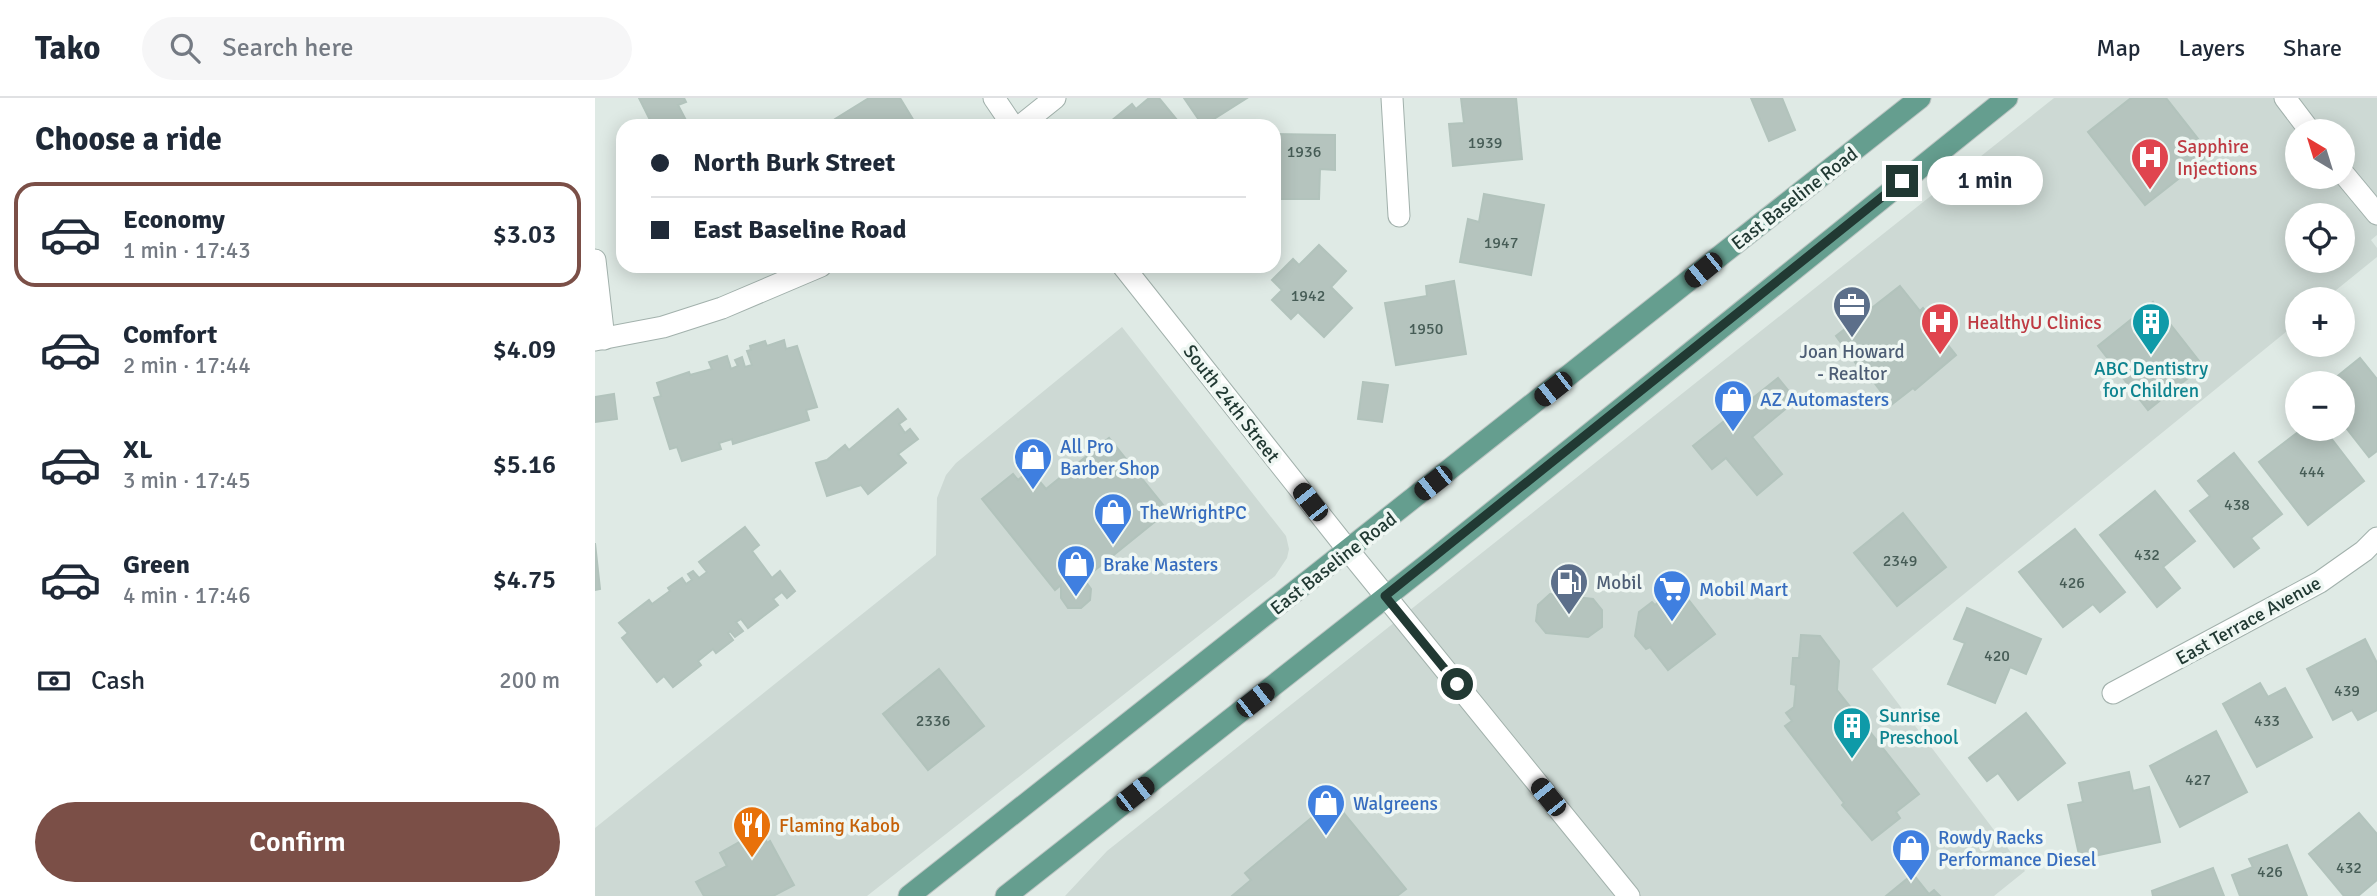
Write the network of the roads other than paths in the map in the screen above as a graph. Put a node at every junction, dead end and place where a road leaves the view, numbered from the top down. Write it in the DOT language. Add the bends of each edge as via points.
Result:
graph roads {
  1 [pos="994,98"];
  2 [pos="1055,98"];
  3 [pos="1392,98"];
  4 [pos="1920,98"];
  5 [pos="2007,98"];
  6 [pos="2285,98"];
  7 [pos="1008,119"];
  8 [pos="1029,119"];
  9 [pos="2301,119"];
  10 [pos="2355,187"];
  11 [pos="2377,214"];
  12 [pos="1399,216"];
  13 [pos="595,260"];
  14 [pos="804,273"];
  15 [pos="1129,273"];
  16 [pos="600,339"];
  17 [pos="2377,538"];
  18 [pos="1348,550"];
  19 [pos="1385,596"];
  20 [pos="2113,693"];
  21 [pos="909,896"];
  22 [pos="1006,896"];
  23 [pos="1629,896"];
  1 -- 7 [label="street"];
  2 -- 8 [label="street"];
  3 -- 12 [label="street"];
  4 -- 18 [label="main road, East Baseline Road"];
  5 -- 19 [label="main road"];
  6 -- 9 [label="street"];
  10 -- 11 [label="street"];
  13 -- 16 [label="street"];
  14 -- 16 [label="street" via="722,308 663,327"];
  15 -- 18 [label="street, South 24th Street"];
  17 -- 20 [label="street, East Terrace Avenue" via="2320,582"];
  18 -- 19 [label="street, South 24th Street"];
  18 -- 21 [label="main road, East Baseline Road"];
  19 -- 22 [label="main road"];
  19 -- 23 [label="street, South 24th Street"];
}
